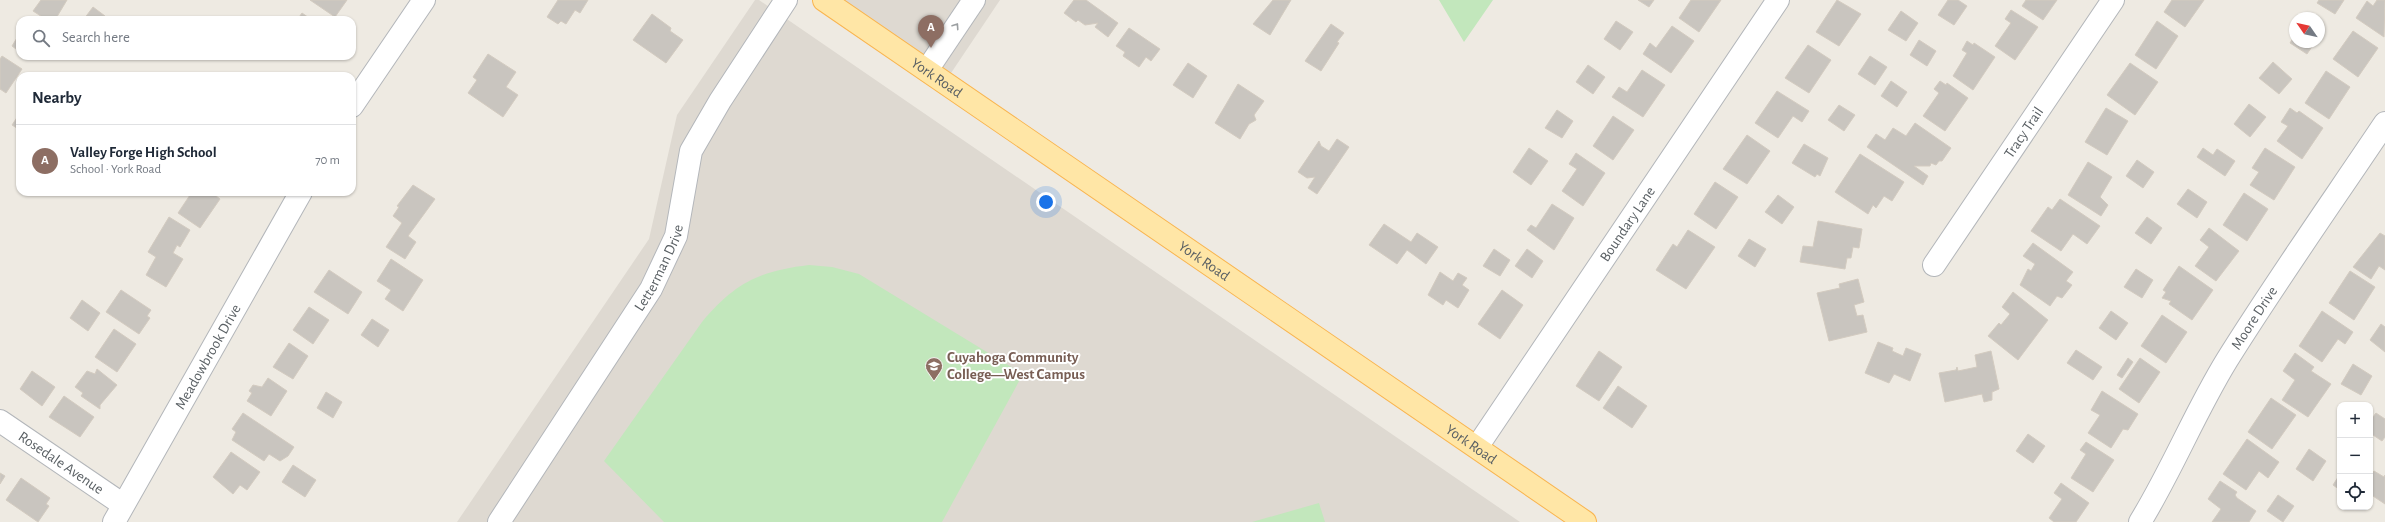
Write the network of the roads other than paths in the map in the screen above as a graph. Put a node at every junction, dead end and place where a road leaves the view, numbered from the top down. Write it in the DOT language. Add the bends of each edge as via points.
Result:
graph roads {
  1 [pos="424,0"];
  2 [pos="786,0"];
  3 [pos="824,0"];
  4 [pos="974,0"];
  5 [pos="1778,0"];
  6 [pos="2112,0"];
  7 [pos="927,70"];
  8 [pos="356,100"];
  9 [pos="2385,123"];
  10 [pos="299,196"];
  11 [pos="1934,265"];
  12 [pos="0,421"];
  13 [pos="1477,448"];
  14 [pos="118,513"];
  15 [pos="499,522"];
  16 [pos="1585,522"];
  17 [pos="2140,522"];
  1 -- 8 [label="street"];
  2 -- 15 [label="street, Letterman Drive" via="720,101 691,151 676,236 651,289"];
  3 -- 7 [label="main road, York Road"];
  7 -- 4 [label="street, one-way"];
  5 -- 13 [label="street, Boundary Lane"];
  6 -- 11 [label="street, Tracy Trail"];
  7 -- 13 [label="main road, York Road"];
  9 -- 17 [label="street, Moore Drive" via="2227,360"];
  10 -- 14 [label="street, Meadowbrook Drive"];
  12 -- 14 [label="street, Rosedale Avenue"];
  13 -- 16 [label="main road, York Road"];
}
